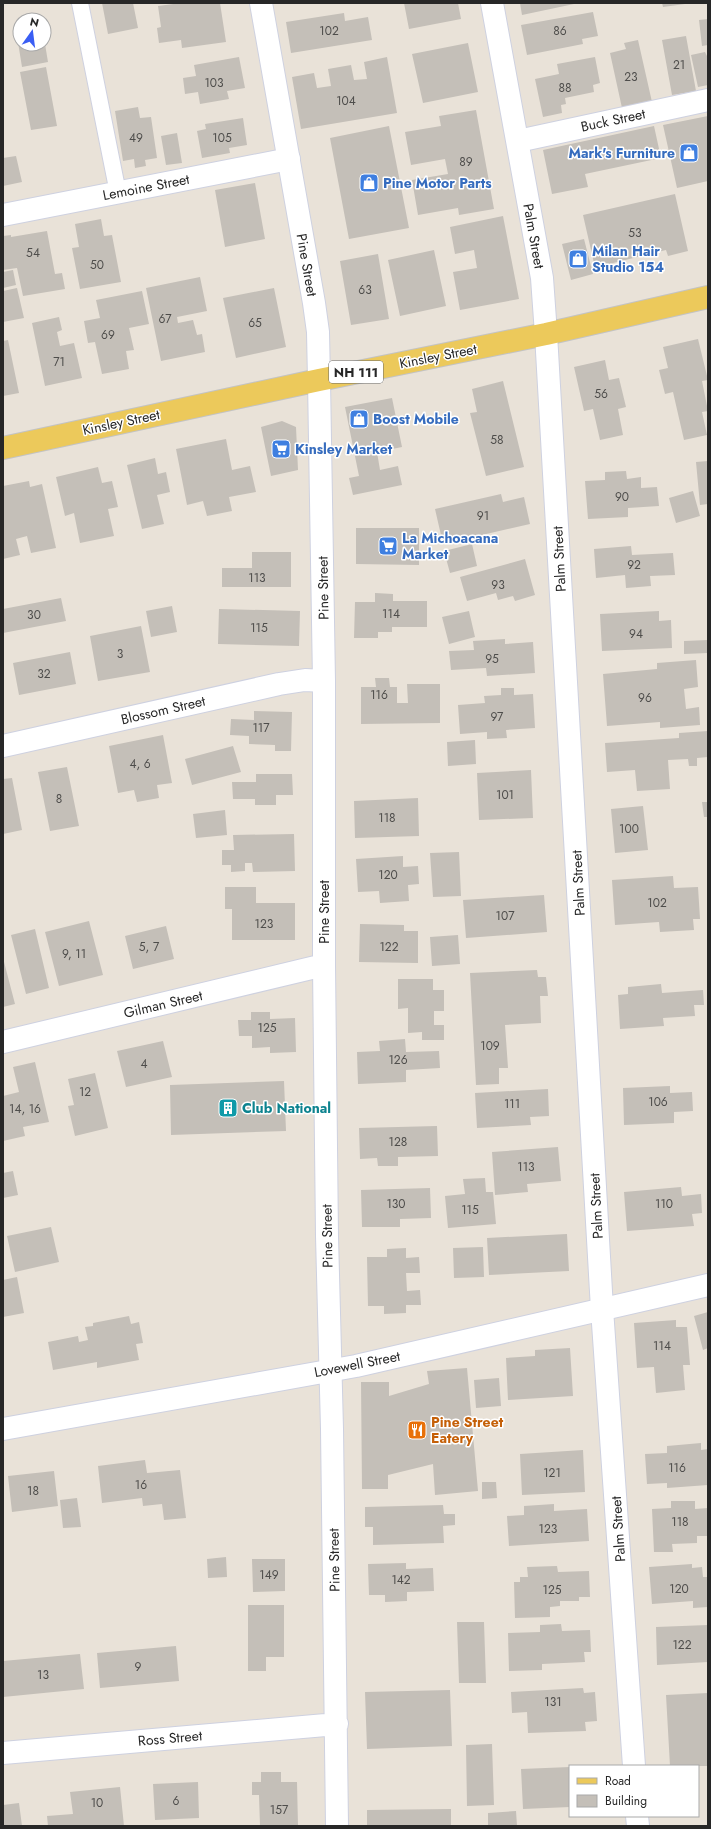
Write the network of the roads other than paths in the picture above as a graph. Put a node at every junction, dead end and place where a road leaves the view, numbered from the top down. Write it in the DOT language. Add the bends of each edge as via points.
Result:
graph roads {
  1 [pos="80,3"];
  2 [pos="261,3"];
  3 [pos="492,3"];
  4 [pos="708,100"];
  5 [pos="518,141"];
  6 [pos="289,159"];
  7 [pos="118,193"];
  8 [pos="3,215"];
  9 [pos="708,297"];
  10 [pos="546,334"];
  11 [pos="319,380"];
  12 [pos="3,448"];
  13 [pos="324,680"];
  14 [pos="3,746"];
  15 [pos="324,965"];
  16 [pos="3,1042"];
  17 [pos="708,1286"];
  18 [pos="602,1309"];
  19 [pos="330,1370"];
  20 [pos="3,1429"];
  21 [pos="337,1724"];
  22 [pos="3,1753"];
  23 [pos="634,1765"];
  24 [pos="337,1826"];
  1 -- 7 [label="lane"];
  2 -- 6 [label="street, Pine Street"];
  3 -- 5 [label="street, Palm Street"];
  4 -- 5 [label="street, Buck Street"];
  5 -- 10 [label="street, Palm Street" via="542,278"];
  6 -- 7 [label="street, Lemoine Street"];
  6 -- 11 [label="street, Pine Street" via="316,319"];
  7 -- 8 [label="street, Lemoine Street"];
  9 -- 10 [label="main road, Kinsley Street / NH 111"];
  10 -- 11 [label="main road, Kinsley Street / NH 111"];
  10 -- 18 [label="street, Palm Street"];
  11 -- 12 [label="main road, Kinsley Street / NH 111"];
  11 -- 13 [label="street, Pine Street"];
  13 -- 14 [label="street, Blossom Street" via="279,684"];
  13 -- 15 [label="street, Pine Street"];
  15 -- 16 [label="street, Gilman Street"];
  15 -- 19 [label="street, Pine Street"];
  17 -- 18 [label="street, Lovewell Street"];
  18 -- 19 [label="street, Lovewell Street"];
  18 -- 23 [label="street, Palm Street"];
  19 -- 20 [label="street, Lovewell Street"];
  19 -- 21 [label="street, Pine Street"];
  21 -- 22 [label="street, Ross Street"];
  21 -- 24 [label="street, Pine Street"];
}
